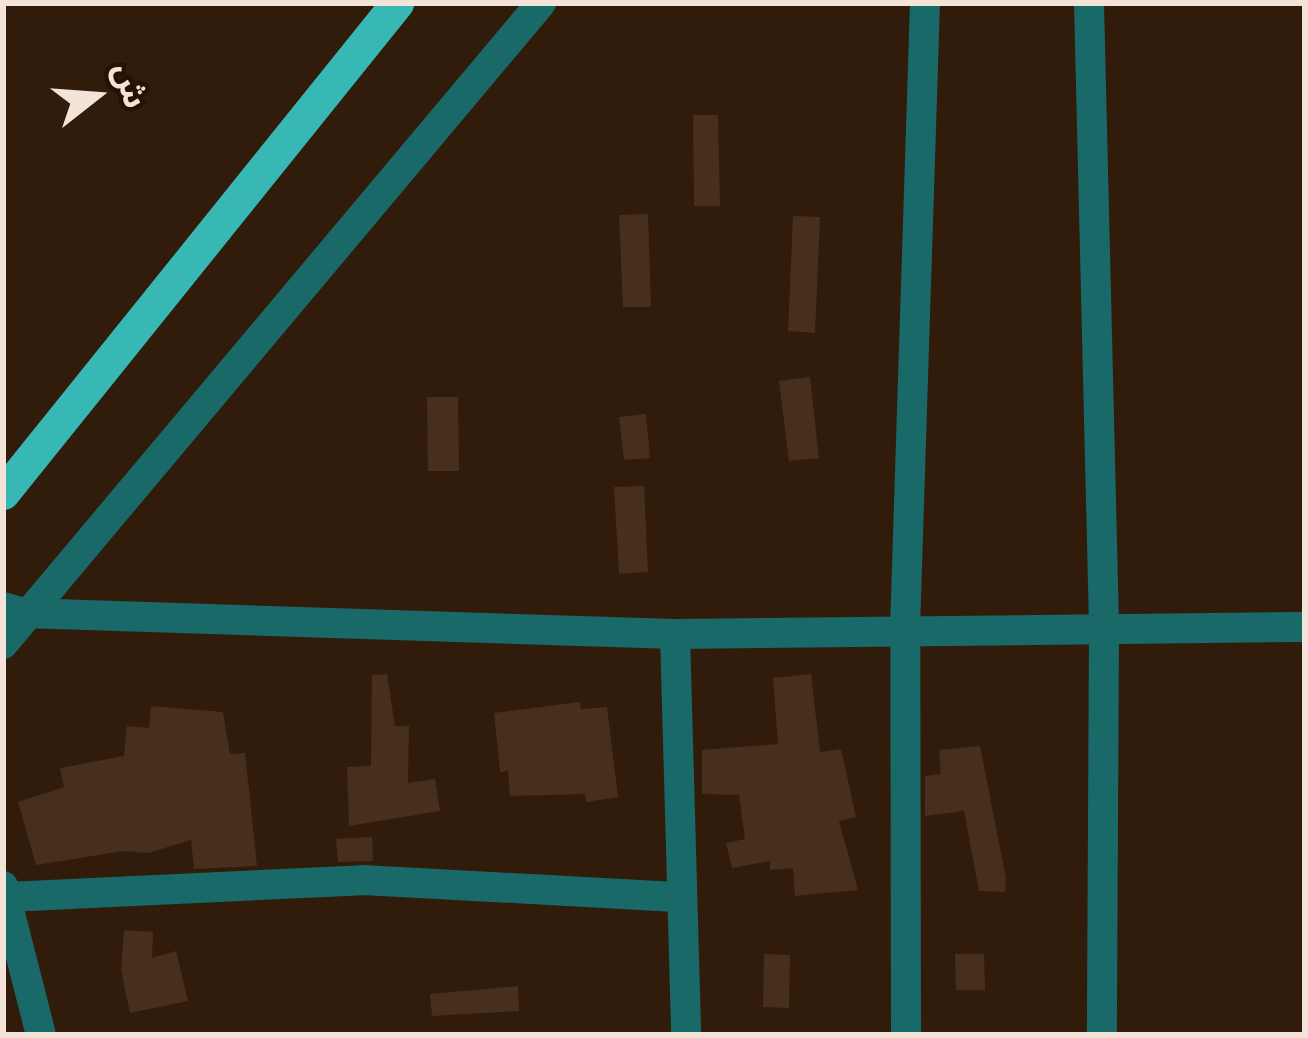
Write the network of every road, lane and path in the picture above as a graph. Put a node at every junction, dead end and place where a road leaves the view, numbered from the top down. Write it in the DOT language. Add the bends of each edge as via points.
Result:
graph roads {
  1 [pos="397,3"];
  2 [pos="542,3"];
  3 [pos="925,3"];
  4 [pos="1090,3"];
  5 [pos="3,493"];
  6 [pos="14,610"];
  7 [pos="1104,627"];
  8 [pos="1305,627"];
  9 [pos="905,628"];
  10 [pos="676,634"];
  11 [pos="3,644"];
  12 [pos="5,891"];
  13 [pos="681,897"];
  14 [pos="40,1035"];
  15 [pos="686,1035"];
  16 [pos="906,1035"];
  17 [pos="1102,1035"];
  1 -- 5 [label="highway"];
  2 -- 6 [label="street"];
  3 -- 9 [label="street"];
  4 -- 7 [label="street"];
  6 -- 10 [label="street"];
  6 -- 11 [label="street"];
  7 -- 8 [label="street"];
  7 -- 9 [label="street"];
  7 -- 17 [label="street"];
  9 -- 10 [label="street"];
  9 -- 16 [label="street"];
  10 -- 13 [label="street"];
  12 -- 13 [label="street" via="363,880"];
  12 -- 14 [label="street"];
  13 -- 15 [label="street"];
}
